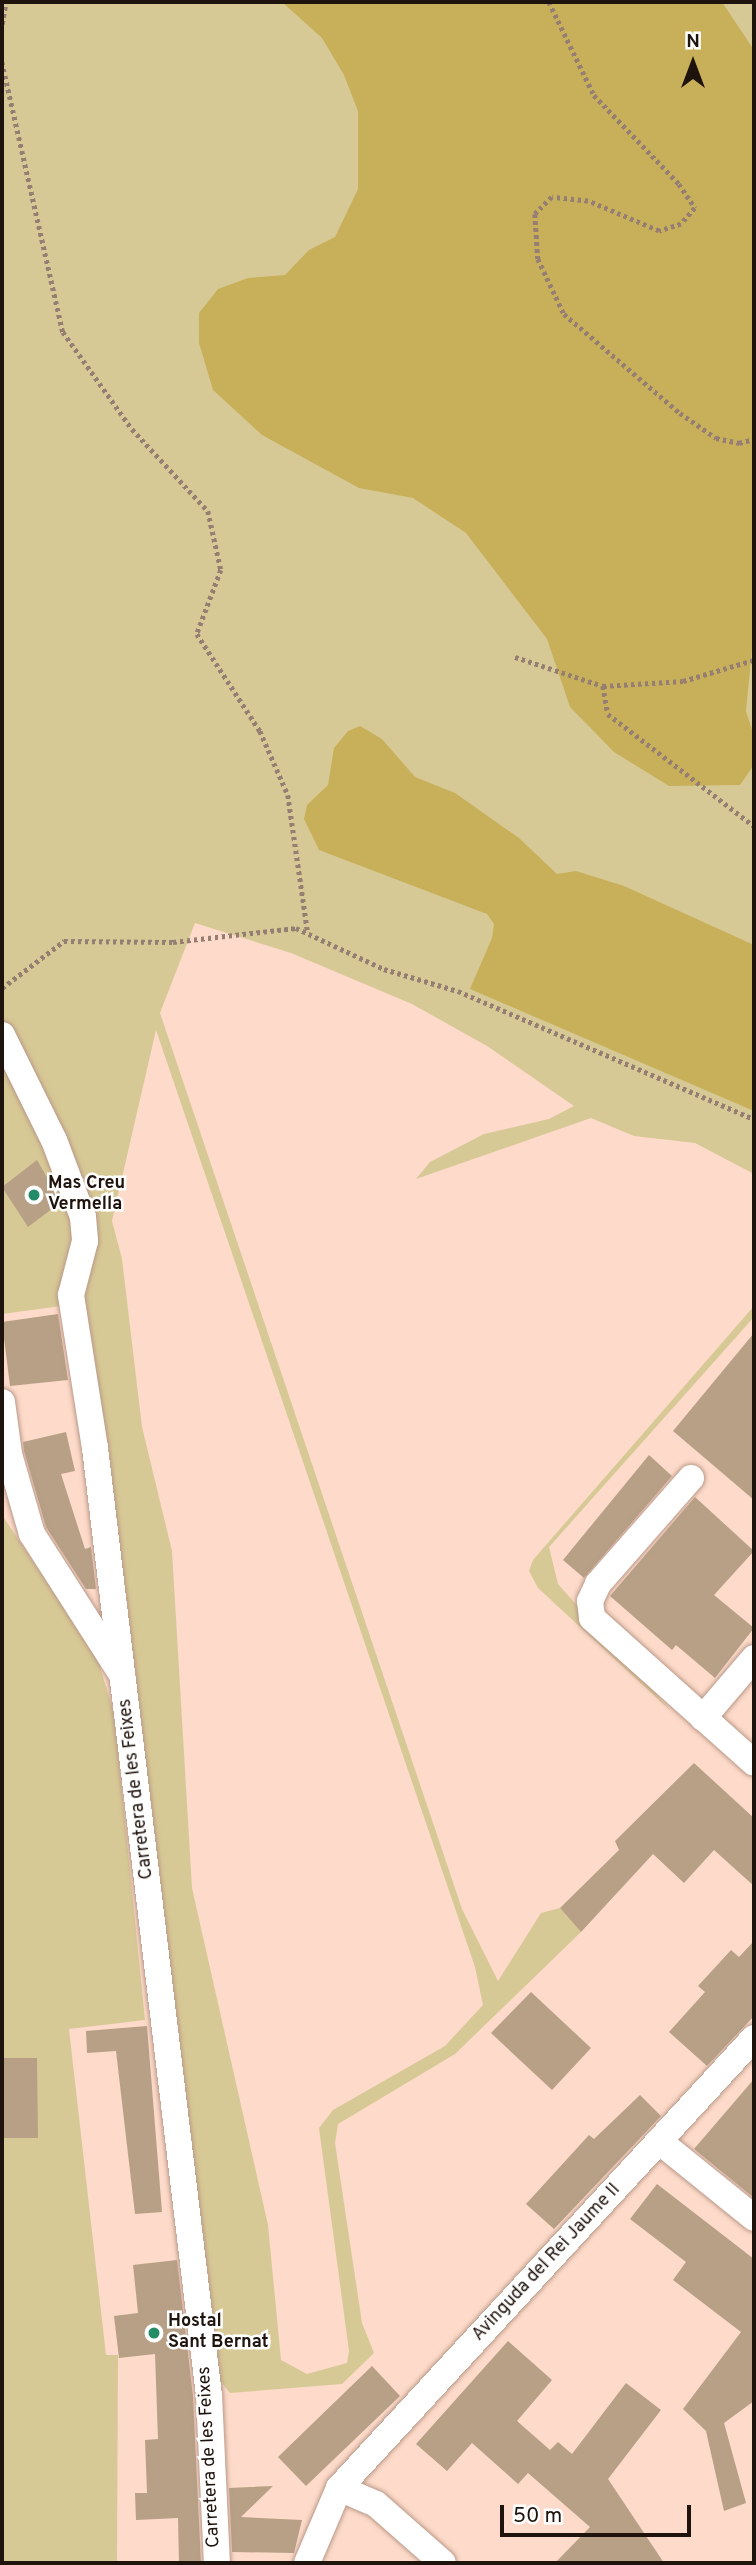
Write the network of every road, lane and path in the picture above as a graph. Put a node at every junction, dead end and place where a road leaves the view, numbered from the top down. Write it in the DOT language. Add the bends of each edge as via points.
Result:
graph roads {
  1 [pos="6,2"];
  2 [pos="550,2"];
  3 [pos="2,24"];
  4 [pos="2,62"];
  5 [pos="754,439"];
  6 [pos="515,657"];
  7 [pos="754,660"];
  8 [pos="603,686"];
  9 [pos="754,826"];
  10 [pos="308,933"];
  11 [pos="2,988"];
  12 [pos="2,1035"];
  13 [pos="754,1119"];
  14 [pos="2,1402"];
  15 [pos="691,1478"];
  16 [pos="754,1658"];
  17 [pos="123,1676"];
  18 [pos="703,1718"];
  19 [pos="754,1762"];
  20 [pos="754,2038"];
  21 [pos="659,2141"];
  22 [pos="754,2218"];
  23 [pos="339,2488"];
  24 [pos="217,2563"];
  25 [pos="307,2563"];
  26 [pos="443,2563"];
  1 -- 3 [label="path"];
  2 -- 5 [label="path" via="562,37 594,95 679,184 695,208 681,224 659,231 588,201 552,197 535,215 538,258 564,314 680,414 716,438 739,443"];
  4 -- 10 [label="path" via="63,332 132,429 208,511 221,570 197,634 260,732 288,795"];
  6 -- 8 [label="path"];
  7 -- 8 [label="path" via="684,681"];
  8 -- 9 [label="path" via="608,714"];
  10 -- 11 [label="path" via="272,928 173,942 64,941"];
  10 -- 13 [label="path" via="384,969 458,990"];
  12 -- 17 [label="street, Carretera de les Feixes" via="50,1130 83,1217 85,1241 71,1295"];
  14 -- 17 [label="street" via="9,1454 32,1534 112,1666"];
  15 -- 18 [label="street" via="590,1601 593,1618"];
  16 -- 18 [label="street"];
  17 -- 24 [label="street, Carretera de les Feixes" via="209,2395"];
  18 -- 19 [label="street"];
  20 -- 21 [label="street, Avinguda del Rei Jaume II"];
  21 -- 22 [label="street"];
  21 -- 23 [label="street, Avinguda del Rei Jaume II"];
  23 -- 25 [label="street, Avinguda del Rei Jaume II"];
  23 -- 26 [label="street" via="376,2504"];
}
